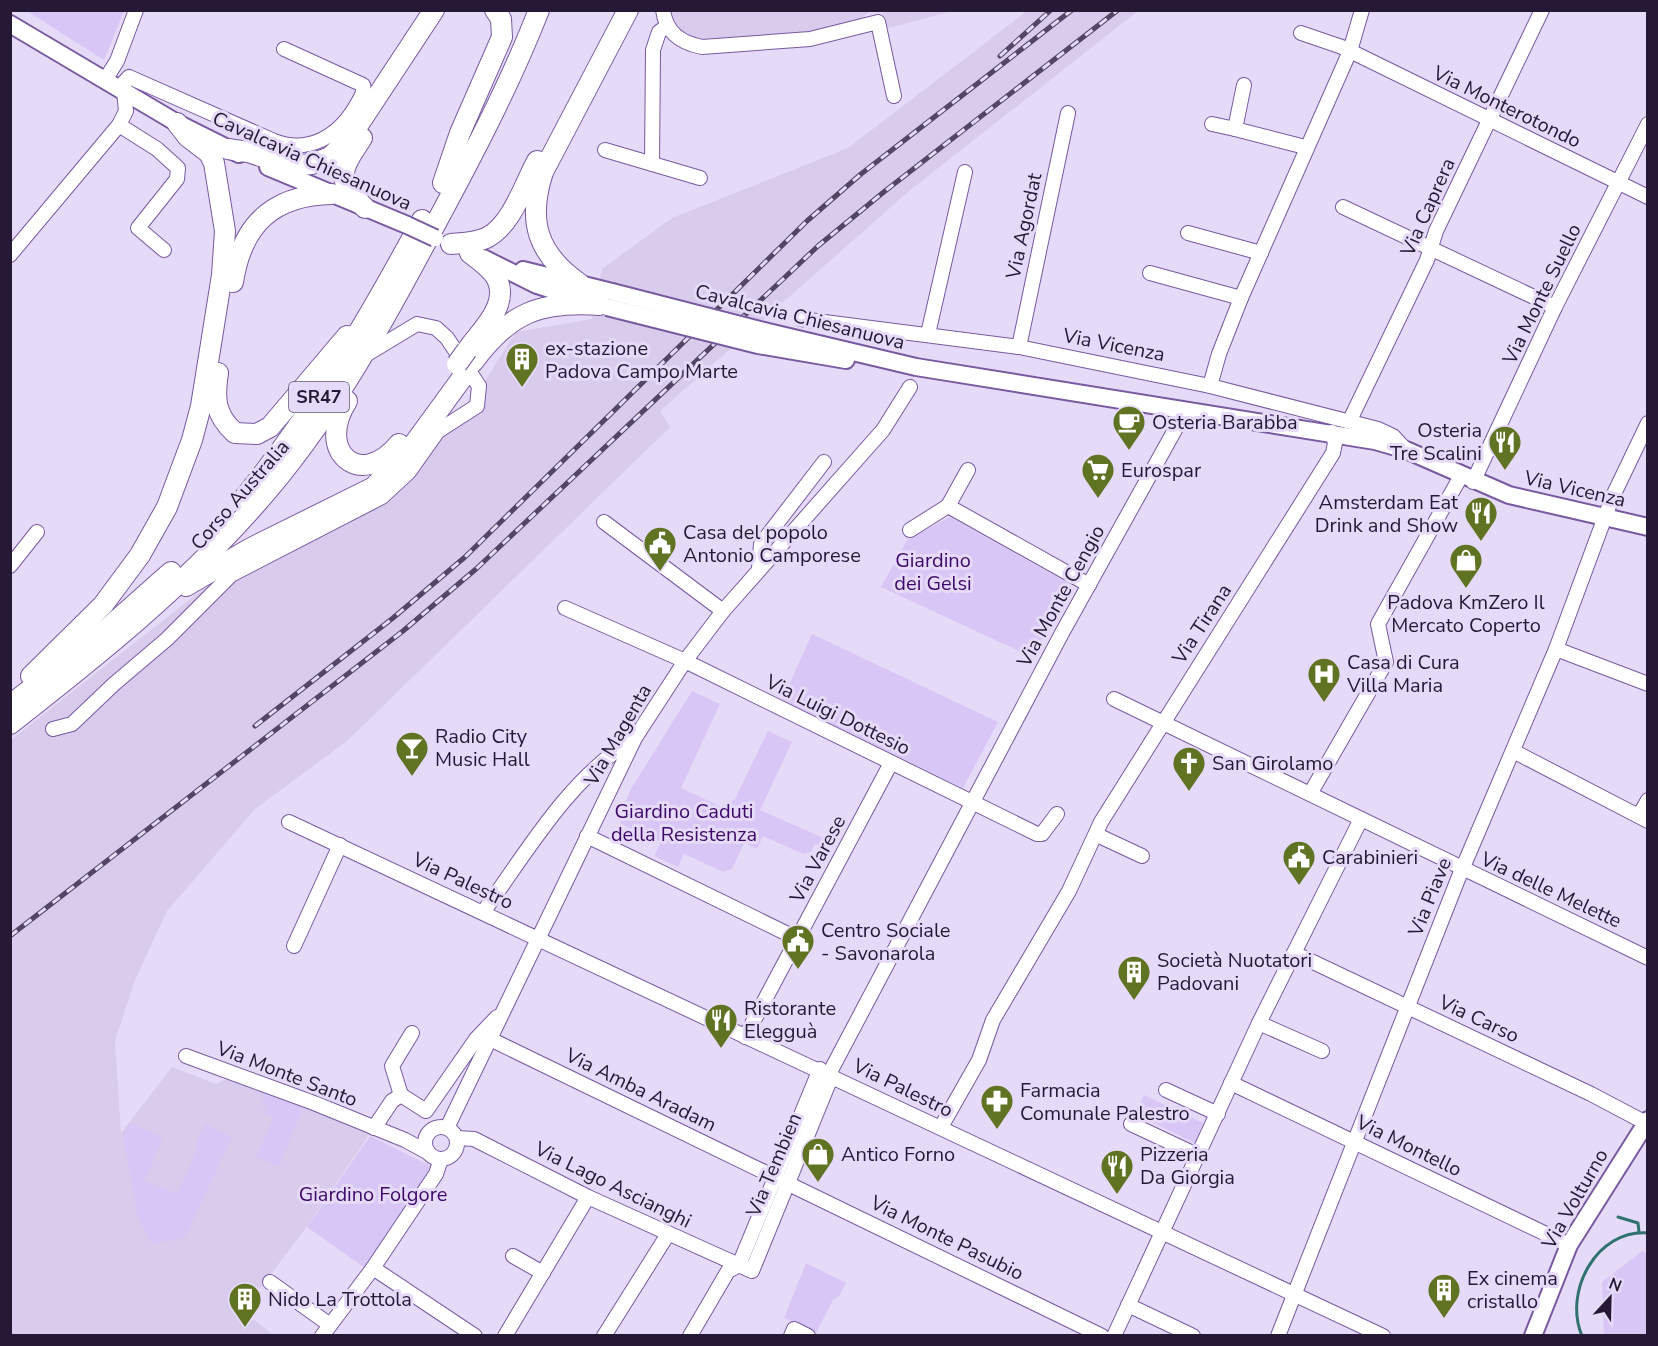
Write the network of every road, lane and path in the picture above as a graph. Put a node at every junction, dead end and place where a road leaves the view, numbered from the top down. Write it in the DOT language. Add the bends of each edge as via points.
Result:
graph roads {
  1 [pos="136,10"];
  2 [pos="434,10"];
  3 [pos="447,10"];
  4 [pos="495,10"];
  5 [pos="525,10"];
  6 [pos="539,10"];
  7 [pos="551,10"];
  8 [pos="617,10"];
  9 [pos="628,10"];
  10 [pos="663,10"];
  11 [pos="1362,10"];
  12 [pos="1542,10"];
  13 [pos="10,24"];
  14 [pos="667,26"];
  15 [pos="1301,33"];
  16 [pos="284,49"];
  17 [pos="1350,51"];
  18 [pos="1244,85"];
  19 [pos="116,87"];
  20 [pos="894,96"];
  21 [pos="1068,113"];
  22 [pos="1491,120"];
  23 [pos="177,123"];
  24 [pos="1212,124"];
  25 [pos="1647,124"];
  26 [pos="119,125"];
  27 [pos="1235,129"];
  28 [pos="483,135"];
  29 [pos="1305,147"];
  30 [pos="228,149"];
  31 [pos="605,150"];
  32 [pos="652,164"];
  33 [pos="965,172"];
  34 [pos="700,178"];
  35 [pos="443,183"];
  36 [pos="1619,183"];
  37 [pos="332,194"];
  38 [pos="1647,197"];
  39 [pos="1343,207"];
  40 [pos="365,208"];
  41 [pos="1188,233"];
  42 [pos="443,241"];
  43 [pos="1430,249"];
  44 [pos="164,250"];
  45 [pos="1261,253"];
  46 [pos="10,255"];
  47 [pos="479,257"];
  48 [pos="1150,273"];
  49 [pos="580,284"];
  50 [pos="384,290"];
  51 [pos="1241,298"];
  52 [pos="606,301"];
  53 [pos="1555,308"];
  54 [pos="801,319"];
  55 [pos="928,334"];
  56 [pos="1018,347"];
  57 [pos="362,357"];
  58 [pos="465,363"];
  59 [pos="916,367"];
  60 [pos="1210,386"];
  61 [pos="910,387"];
  62 [pos="1186,410"];
  63 [pos="1350,420"];
  64 [pos="1647,423"];
  65 [pos="1332,432"];
  66 [pos="1406,450"];
  67 [pos="824,462"];
  68 [pos="968,470"];
  69 [pos="1467,479"];
  70 [pos="948,506"];
  71 [pos="1605,517"];
  72 [pos="604,522"];
  73 [pos="1647,527"];
  74 [pos="910,530"];
  75 [pos="38,532"];
  76 [pos="10,567"];
  77 [pos="759,568"];
  78 [pos="1089,585"];
  79 [pos="158,603"];
  80 [pos="565,608"];
  81 [pos="723,611"];
  82 [pos="1556,649"];
  83 [pos="685,661"];
  84 [pos="1647,684"];
  85 [pos="10,698"];
  86 [pos="1114,699"];
  87 [pos="10,705"];
  88 [pos="1162,723"];
  89 [pos="10,724"];
  90 [pos="53,729"];
  91 [pos="635,738"];
  92 [pos="1513,751"];
  93 [pos="891,763"];
  94 [pos="1310,794"];
  95 [pos="1647,800"];
  96 [pos="974,802"];
  97 [pos="1057,814"];
  98 [pos="1360,819"];
  99 [pos="1643,819"];
  100 [pos="289,822"];
  101 [pos="587,836"];
  102 [pos="1097,836"];
  103 [pos="340,845"];
  104 [pos="1142,856"];
  105 [pos="1462,869"];
  106 [pos="483,911"];
  107 [pos="538,939"];
  108 [pos="798,939"];
  109 [pos="294,946"];
  110 [pos="1294,953"];
  111 [pos="1647,958"];
  112 [pos="1406,1007"];
  113 [pos="502,1013"];
  114 [pos="1259,1023"];
  115 [pos="412,1034"];
  116 [pos="745,1037"];
  117 [pos="490,1039"];
  118 [pos="1322,1051"];
  119 [pos="186,1056"];
  120 [pos="827,1073"];
  121 [pos="1231,1083"];
  122 [pos="1166,1090"];
  123 [pos="401,1095"];
  124 [pos="1218,1114"];
  125 [pos="1647,1122"];
  126 [pos="1131,1124"];
  127 [pos="940,1127"];
  128 [pos="374,1128"];
  129 [pos="452,1133"];
  130 [pos="428,1135"];
  131 [pos="405,1140"];
  132 [pos="1353,1140"];
  133 [pos="435,1156"];
  134 [pos="1199,1156"];
  135 [pos="781,1179"];
  136 [pos="588,1197"];
  137 [pos="1164,1231"];
  138 [pos="668,1234"];
  139 [pos="1569,1245"];
  140 [pos="513,1256"];
  141 [pos="373,1268"];
  142 [pos="745,1268"];
  143 [pos="543,1273"];
  144 [pos="270,1282"];
  145 [pos="1295,1293"];
  146 [pos="1128,1305"];
  147 [pos="326,1330"];
  148 [pos="793,1332"];
  149 [pos="475,1335"];
  150 [pos="505,1335"];
  151 [pos="604,1335"];
  152 [pos="690,1335"];
  153 [pos="808,1335"];
  154 [pos="1102,1335"];
  155 [pos="1114,1335"];
  156 [pos="1193,1335"];
  157 [pos="1278,1335"];
  158 [pos="1383,1335"];
  159 [pos="1533,1335"];
  1 -- 19 [label="street" via="117,61"];
  2 -- 30 [label="highway" via="349,139 330,157 291,166"];
  3 -- 40 [label="highway" via="345,164 344,184"];
  4 -- 35 [label="highway" via="501,19 502,36"];
  5 -- 35 [label="highway, Corso Australia / SR47" via="496,79"];
  6 -- 28 [label="highway, Corso Australia / SR47"];
  7 -- 28 [label="highway" via="524,73"];
  8 -- 42 [label="highway" via="500,228 477,241"];
  9 -- 49 [label="highway" via="543,172 536,193 535,221 540,240 553,261"];
  10 -- 14 [label="street"];
  11 -- 17 [label="street"];
  12 -- 22 [label="street, Via Caprera"];
  13 -- 19 [label="main road, Cavalcavia Chiesanuova"];
  14 -- 20 [label="street" via="686,44 702,46 810,39 878,22"];
  14 -- 32 [label="street" via="659,32 653,50"];
  15 -- 17 [label="street, Via Monterotondo"];
  16 -- 19 [label="street" via="363,85 360,99 341,128 313,144 284,145 129,77"];
  17 -- 22 [label="street, Via Monterotondo"];
  17 -- 29 [label="street"];
  18 -- 27 [label="street"];
  19 -- 23 [label="main road, Cavalcavia Chiesanuova"];
  19 -- 26 [label="street" via="126,111"];
  21 -- 56 [label="street, Via Agordat"];
  22 -- 36 [label="street, Via Monterotondo"];
  22 -- 43 [label="street, Via Caprera"];
  23 -- 30 [label="main road, Cavalcavia Chiesanuova"];
  23 -- 85 [label="highway" via="209,153 214,164 225,237 201,406 192,441 167,507 127,574 103,605"];
  24 -- 27 [label="street"];
  25 -- 36 [label="street, Via Monte Suello"];
  26 -- 44 [label="street" via="157,148 178,168 177,179 138,228"];
  26 -- 46 [label="street"];
  27 -- 29 [label="street"];
  28 -- 57 [label="highway, Corso Australia / SR47"];
  29 -- 45 [label="street"];
  30 -- 37 [label="main road, Cavalcavia Chiesanuova"];
  31 -- 32 [label="street"];
  32 -- 34 [label="street"];
  33 -- 55 [label="street"];
  35 -- 50 [label="highway, Corso Australia / SR47"];
  36 -- 38 [label="street, Via Monterotondo"];
  36 -- 53 [label="street, Via Monte Suello"];
  37 -- 40 [label="main road, Cavalcavia Chiesanuova"];
  37 -- 50 [label="highway" via="302,196 277,206 253,227 239,252 215,391 218,414 225,424 235,433 245,435 270,427"];
  39 -- 43 [label="street"];
  40 -- 42 [label="main road, Cavalcavia Chiesanuova, bridge"];
  41 -- 45 [label="street"];
  42 -- 47 [label="main road, Cavalcavia Chiesanuova"];
  43 -- 53 [label="street"];
  43 -- 63 [label="street, Via Caprera"];
  45 -- 51 [label="street"];
  47 -- 49 [label="main road, Cavalcavia Chiesanuova"];
  47 -- 52 [label="main road, Cavalcavia Chiesanuova" via="537,285"];
  47 -- 58 [label="highway" via="497,280 499,294 495,313"];
  48 -- 51 [label="street"];
  49 -- 52 [label="main road, Cavalcavia Chiesanuova"];
  50 -- 87 [label="highway, Corso Australia / SR47" via="308,414 244,497 130,610"];
  51 -- 60 [label="street"];
  52 -- 58 [label="highway" via="565,303 531,312"];
  52 -- 59 [label="main road, Cavalcavia Chiesanuova, bridge" via="869,364"];
  53 -- 69 [label="street, Via Monte Suello"];
  54 -- 55 [label="street, Via Vicenza"];
  55 -- 56 [label="street, Via Vicenza"];
  56 -- 60 [label="street, Via Vicenza"];
  57 -- 58 [label="highway" via="356,386 339,413 334,431 336,445 346,459 361,465 377,464 389,456"];
  57 -- 79 [label="highway, Corso Australia / SR47" via="320,424 256,504"];
  57 -- 90 [label="street, Corso Australia" via="417,324 436,328 479,386 477,406 438,431 403,478 382,497 231,575 72,724"];
  58 -- 79 [label="highway" via="411,448 374,487 251,548"];
  59 -- 62 [label="main road, Via Vicenza"];
  60 -- 63 [label="street, Via Vicenza"];
  61 -- 77 [label="street, Via Magenta" via="883,430"];
  62 -- 65 [label="main road, Via Vicenza"];
  62 -- 78 [label="street, Via Monte Cengio"];
  63 -- 66 [label="street, Via Vicenza" via="1393,436"];
  64 -- 71 [label="street, Via Piave"];
  65 -- 66 [label="main road, Via Vicenza"];
  65 -- 88 [label="street, Via Tirana" via="1335,448 1315,484"];
  66 -- 69 [label="main road, Via Vicenza"];
  67 -- 77 [label="street, Via Magenta" via="761,544"];
  68 -- 70 [label="street"];
  69 -- 71 [label="main road, Via Vicenza" via="1509,495"];
  69 -- 94 [label="street" via="1378,624 1386,662"];
  70 -- 74 [label="street"];
  70 -- 78 [label="street"];
  71 -- 73 [label="main road, Via Vicenza"];
  71 -- 82 [label="street, Via Piave"];
  72 -- 81 [label="street"];
  75 -- 76 [label="street"];
  77 -- 81 [label="street, Via Magenta"];
  78 -- 96 [label="street, Via Monte Cengio"];
  79 -- 89 [label="highway, Corso Australia / SR47"];
  80 -- 83 [label="street, Via Luigi Dottesio"];
  81 -- 83 [label="street, Via Magenta"];
  82 -- 84 [label="street"];
  82 -- 92 [label="street, Via Piave"];
  83 -- 91 [label="street, Via Magenta"];
  83 -- 93 [label="street, Via Luigi Dottesio"];
  86 -- 88 [label="street, Via delle Melette"];
  88 -- 94 [label="street, Via delle Melette"];
  88 -- 102 [label="street, Via Tirana" via="1101,822"];
  91 -- 101 [label="street, Via Magenta"];
  91 -- 106 [label="street" via="576,784"];
  92 -- 99 [label="street"];
  92 -- 105 [label="street, Via Piave"];
  93 -- 96 [label="street, Via Luigi Dottesio"];
  93 -- 108 [label="street, Via Varese"];
  94 -- 98 [label="street, Via delle Melette"];
  95 -- 99 [label="street"];
  96 -- 97 [label="street" via="1039,835"];
  96 -- 120 [label="street, Via Monte Cengio"];
  98 -- 105 [label="street, Via delle Melette"];
  98 -- 110 [label="street"];
  100 -- 103 [label="street, Via Palestro"];
  101 -- 107 [label="street, Via Magenta"];
  101 -- 108 [label="street"];
  102 -- 104 [label="street"];
  102 -- 127 [label="street, Via Tirana" via="1055,917 993,1020 979,1060"];
  103 -- 106 [label="street, Via Palestro"];
  103 -- 109 [label="street"];
  105 -- 111 [label="street, Via delle Melette"];
  105 -- 112 [label="street, Via Piave"];
  106 -- 107 [label="street, Via Palestro"];
  107 -- 113 [label="street"];
  107 -- 116 [label="street, Via Palestro"];
  108 -- 116 [label="street, Via Varese"];
  110 -- 112 [label="street, Via Carso"];
  110 -- 114 [label="street"];
  112 -- 125 [label="street, Via Carso"];
  112 -- 132 [label="street, Via Piave"];
  113 -- 117 [label="street"];
  113 -- 123 [label="street" via="476,1039 426,1111"];
  114 -- 118 [label="street"];
  114 -- 121 [label="street"];
  115 -- 123 [label="street" via="392,1066"];
  116 -- 120 [label="street, Via Palestro"];
  117 -- 129 [label="street"];
  117 -- 135 [label="street, Via Amba Aradam"];
  119 -- 128 [label="street, Via Monte Santo"];
  120 -- 127 [label="street, Via Palestro"];
  120 -- 135 [label="street, Via Tembien"];
  121 -- 124 [label="street"];
  121 -- 132 [label="street, Via Montello"];
  122 -- 124 [label="street"];
  123 -- 128 [label="street, Via Monte Santo" via="392,1101"];
  124 -- 134 [label="street"];
  125 -- 139 [label="main road, Via Volturno"];
  126 -- 134 [label="street"];
  127 -- 137 [label="street, Via Palestro"];
  128 -- 131 [label="street, Via Monte Santo"];
  129 -- 130 [label="street" via="438,1128"];
  129 -- 133 [label="street" via="454,1153"];
  129 -- 136 [label="street, Via Lago Ascianghi" via="474,1139"];
  130 -- 131 [label="street"];
  130 -- 133 [label="street" via="425,1144"];
  131 -- 133 [label="street, Via Monte Santo"];
  132 -- 139 [label="street, Via Montello"];
  132 -- 145 [label="street, Via Piave"];
  133 -- 141 [label="street" via="436,1174"];
  134 -- 137 [label="street"];
  135 -- 142 [label="street, Via Tembien"];
  135 -- 154 [label="street, Via Monte Pasubio"];
  136 -- 138 [label="street, Via Lago Ascianghi"];
  136 -- 143 [label="street"];
  137 -- 145 [label="street, Via Palestro"];
  137 -- 146 [label="street"];
  138 -- 142 [label="street, Via Lago Ascianghi"];
  138 -- 151 [label="street"];
  139 -- 159 [label="main road, Via Volturno"];
  140 -- 143 [label="street"];
  141 -- 147 [label="street"];
  141 -- 149 [label="street"];
  142 -- 152 [label="street" via="728,1271"];
  143 -- 150 [label="street"];
  144 -- 147 [label="street"];
  145 -- 157 [label="street, Via Piave"];
  145 -- 158 [label="street, Via Palestro"];
  146 -- 155 [label="street"];
  146 -- 156 [label="street"];
  148 -- 153 [label="street"];
}
